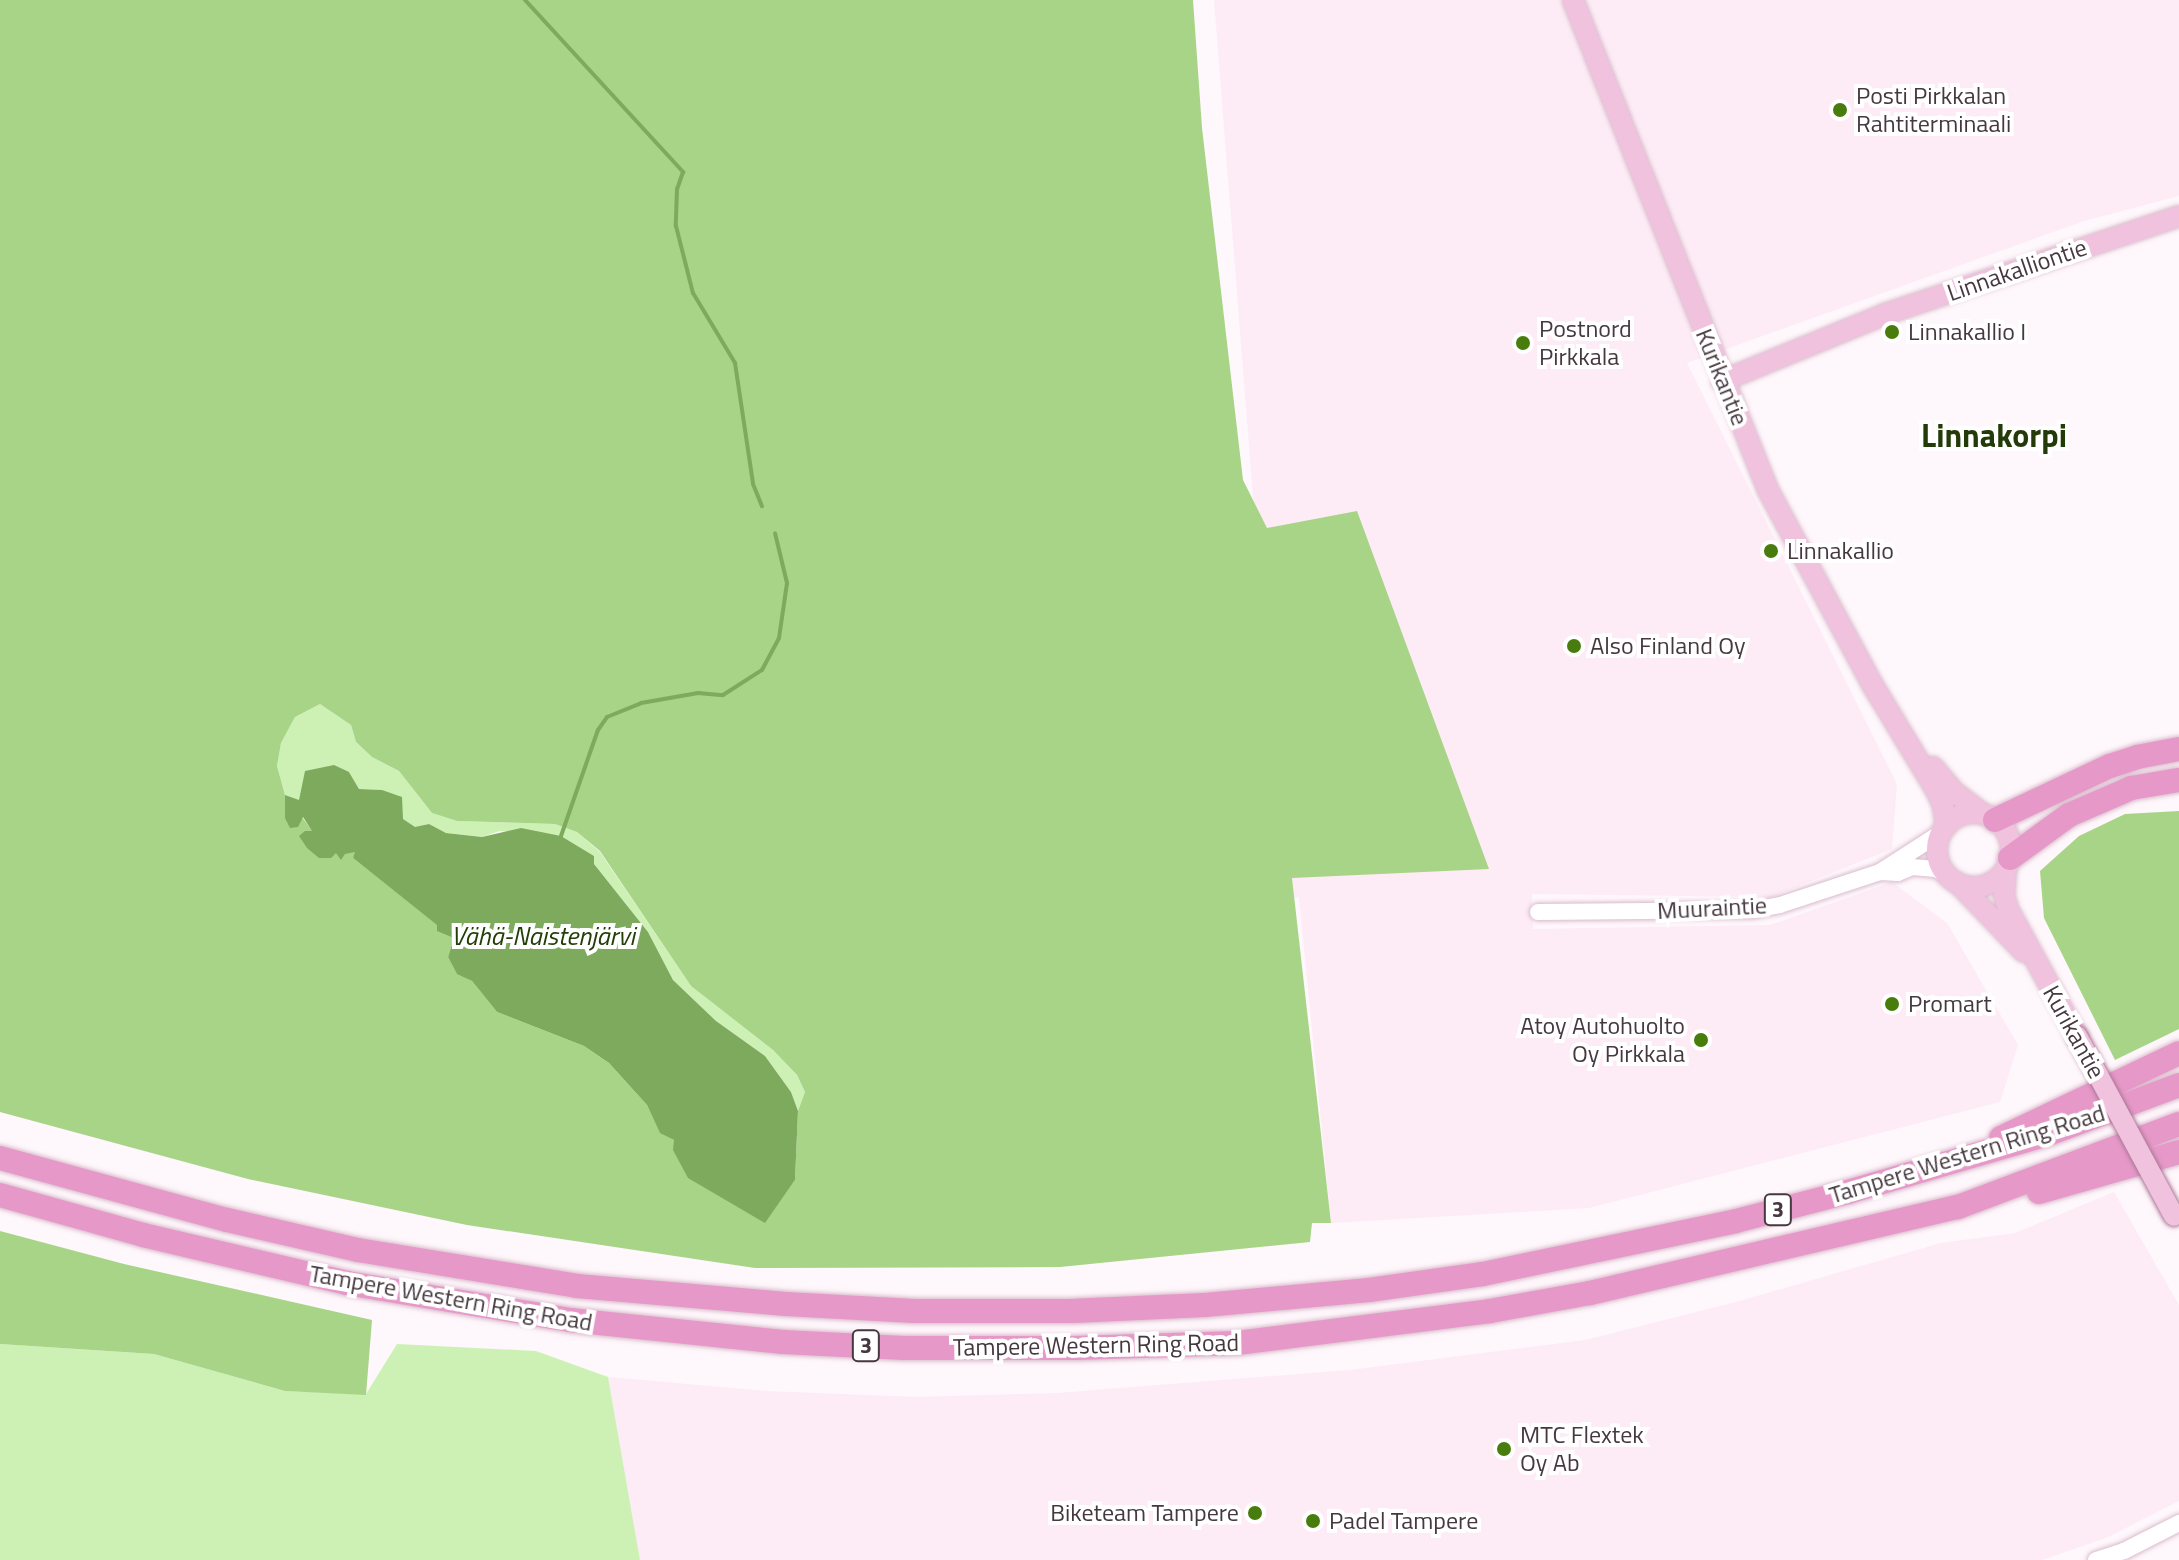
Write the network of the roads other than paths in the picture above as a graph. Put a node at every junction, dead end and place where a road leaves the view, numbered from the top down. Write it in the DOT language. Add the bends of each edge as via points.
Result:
graph roads {
  1 [pos="1573,0"];
  2 [pos="2179,216"];
  3 [pos="1722,381"];
  4 [pos="1906,737"];
  5 [pos="2179,749"];
  6 [pos="2179,780"];
  7 [pos="1989,817"];
  8 [pos="1944,829"];
  9 [pos="2008,864"];
  10 [pos="1880,872"];
  11 [pos="1953,879"];
  12 [pos="1538,912"];
  13 [pos="2036,966"];
  14 [pos="2179,1053"];
  15 [pos="2179,1085"];
  16 [pos="2179,1124"];
  17 [pos="2179,1152"];
  18 [pos="0,1158"];
  19 [pos="1963,1159"];
  20 [pos="0,1195"];
  21 [pos="1958,1207"];
  22 [pos="2176,1221"];
  23 [pos="2179,1523"];
  24 [pos="2096,1560"];
  1 -- 3 [label="main road, Kurikantie"];
  2 -- 3 [label="main road, Linnakalliontie" via="1885,314"];
  3 -- 4 [label="main road, Kurikantie" via="1794,543"];
  4 -- 7 [label="main road, Kurikantie" via="1954,792"];
  4 -- 8 [label="main road, Kurikantie" via="1943,805"];
  5 -- 7 [label="highway" via="2110,766"];
  6 -- 9 [label="highway" via="2131,788 2069,815"];
  7 -- 8 [label="main road" via="1966,814"];
  7 -- 9 [label="main road" via="2007,833"];
  8 -- 10 [label="street, Muuraintie"];
  8 -- 11 [label="main road" via="1938,855"];
  9 -- 11 [label="main road" via="1993,882 1979,888"];
  9 -- 13 [label="main road, Kurikantie" via="2004,895"];
  10 -- 11 [label="street, Muuraintie" via="1925,868"];
  10 -- 12 [label="street, Muuraintie" via="1754,910"];
  11 -- 13 [label="main road, Kurikantie"];
  13 -- 22 [label="main road, Kurikantie, bridge"];
  14 -- 19 [label="highway"];
  15 -- 19 [label="highway, Tampere Western Ring Road / 3"];
  16 -- 21 [label="highway, Tampere Western Ring Road / 3"];
  17 -- 21 [label="highway" via="2040,1192"];
  18 -- 19 [label="highway, Tampere Western Ring Road / 3" via="344,1247 577,1286 786,1304 1024,1311 1205,1305 1483,1274 1736,1221"];
  20 -- 21 [label="highway, Tampere Western Ring Road / 3" via="347,1283 466,1304 654,1330 904,1348 1237,1343 1407,1323 1590,1293"];
  23 -- 24 [label="street"];
}
